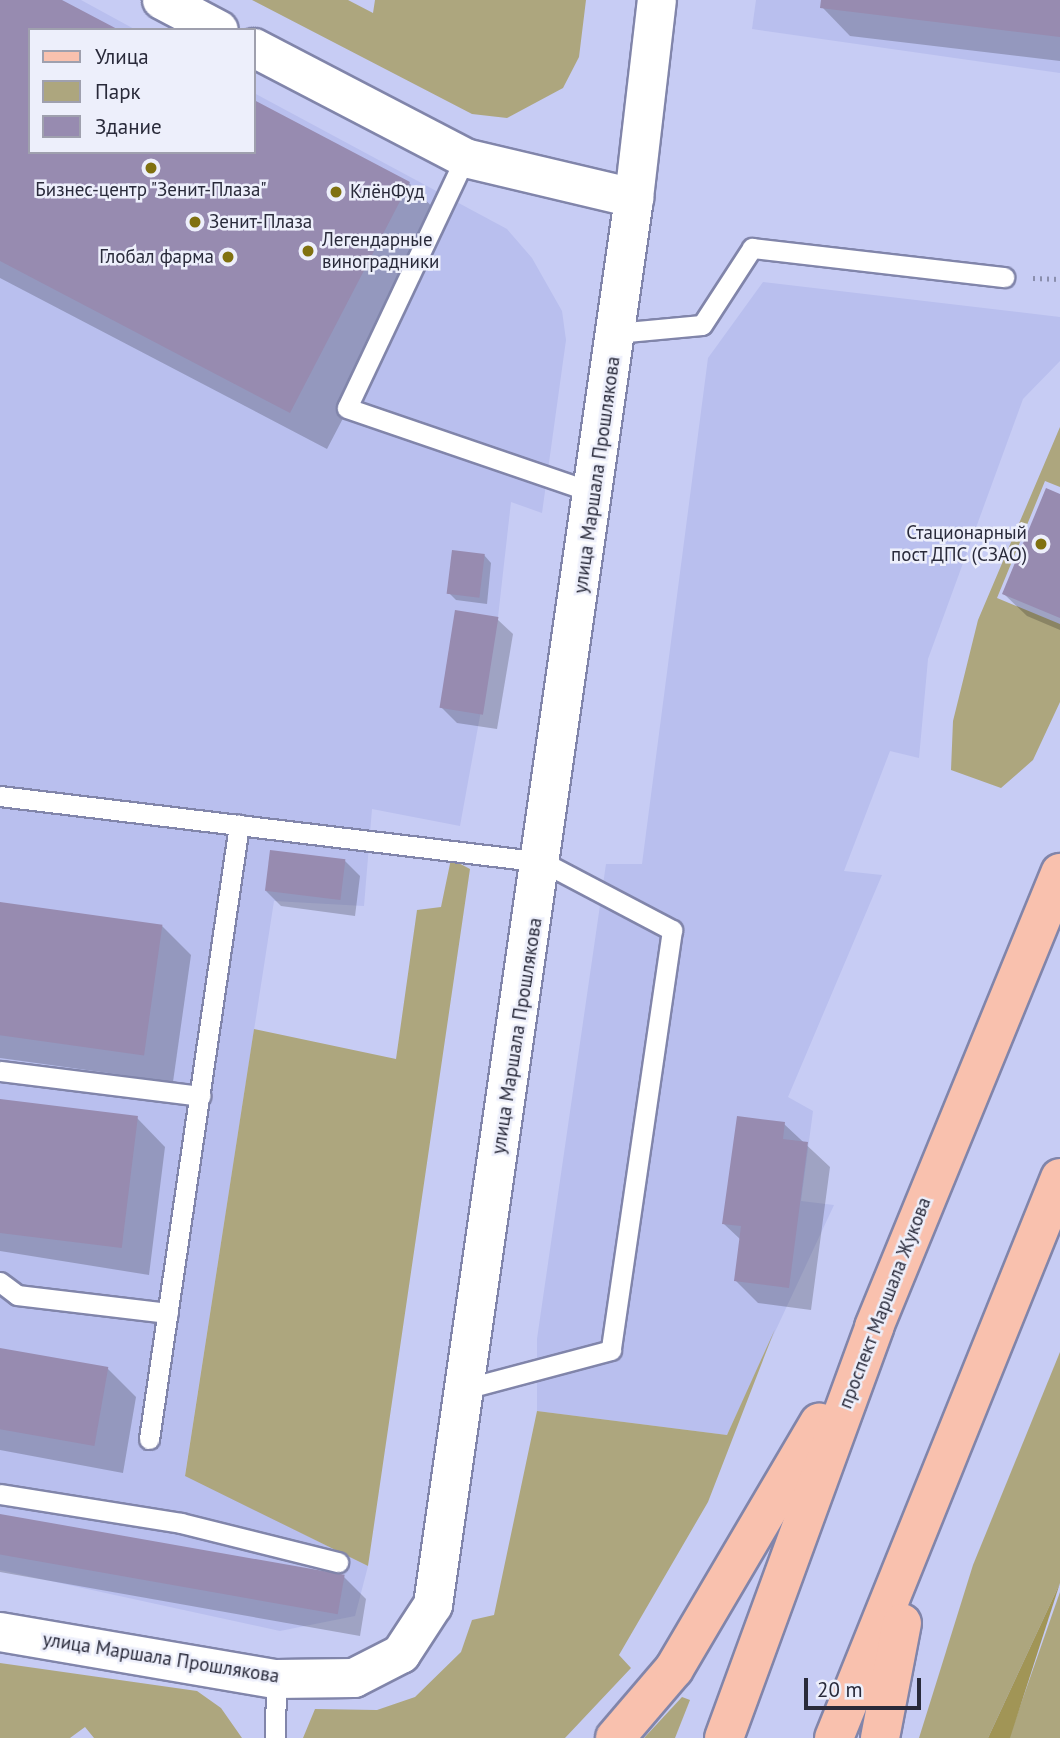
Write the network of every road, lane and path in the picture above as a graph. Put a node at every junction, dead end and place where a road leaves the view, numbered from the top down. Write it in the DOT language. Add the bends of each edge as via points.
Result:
graph roads {
  1 [pos="162,0"];
  2 [pos="657,0"];
  3 [pos="215,28"];
  4 [pos="256,49"];
  5 [pos="465,158"];
  6 [pos="634,198"];
  7 [pos="1004,277"];
  8 [pos="616,333"];
  9 [pos="595,493"];
  10 [pos="0,796"];
  11 [pos="239,825"];
  12 [pos="543,862"];
  13 [pos="1060,873"];
  14 [pos="0,1071"];
  15 [pos="200,1096"];
  16 [pos="1060,1178"];
  17 [pos="0,1282"];
  18 [pos="168,1313"];
  19 [pos="874,1327"];
  20 [pos="464,1389"];
  21 [pos="149,1439"];
  22 [pos="0,1494"];
  23 [pos="933,1495"];
  24 [pos="338,1562"];
  25 [pos="0,1632"];
  26 [pos="276,1679"];
  27 [pos="275,1738"];
  28 [pos="615,1738"];
  29 [pos="723,1738"];
  30 [pos="834,1738"];
  31 [pos="880,1738"];
  1 -- 3 [label="street"];
  2 -- 6 [label="street, улица Маршала Прошлякова"];
  4 -- 5 [label="street"];
  5 -- 6 [label="street"];
  5 -- 9 [label="lane" via="347,408"];
  6 -- 8 [label="street, улица Маршала Прошлякова"];
  7 -- 8 [label="lane" via="752,248 702,325"];
  8 -- 9 [label="street, улица Маршала Прошлякова"];
  9 -- 12 [label="street, улица Маршала Прошлякова"];
  10 -- 11 [label="lane"];
  11 -- 12 [label="lane"];
  11 -- 15 [label="lane"];
  12 -- 20 [label="street, улица Маршала Прошлякова"];
  12 -- 20 [label="lane" via="672,930 611,1350"];
  13 -- 19 [label="main road, проспект Маршала Жукова"];
  14 -- 15 [label="lane"];
  15 -- 18 [label="lane"];
  16 -- 23 [label="main road"];
  17 -- 18 [label="lane" via="17,1295"];
  18 -- 21 [label="lane"];
  19 -- 28 [label="main road" via="674,1669"];
  19 -- 29 [label="main road, проспект Маршала Жукова"];
  20 -- 26 [label="street, улица Маршала Прошлякова" via="433,1605 421,1630 380,1669 354,1678"];
  22 -- 24 [label="lane" via="181,1523"];
  23 -- 30 [label="main road"];
  23 -- 31 [label="main road"];
  25 -- 26 [label="street, улица Маршала Прошлякова"];
  26 -- 27 [label="lane"];
}
